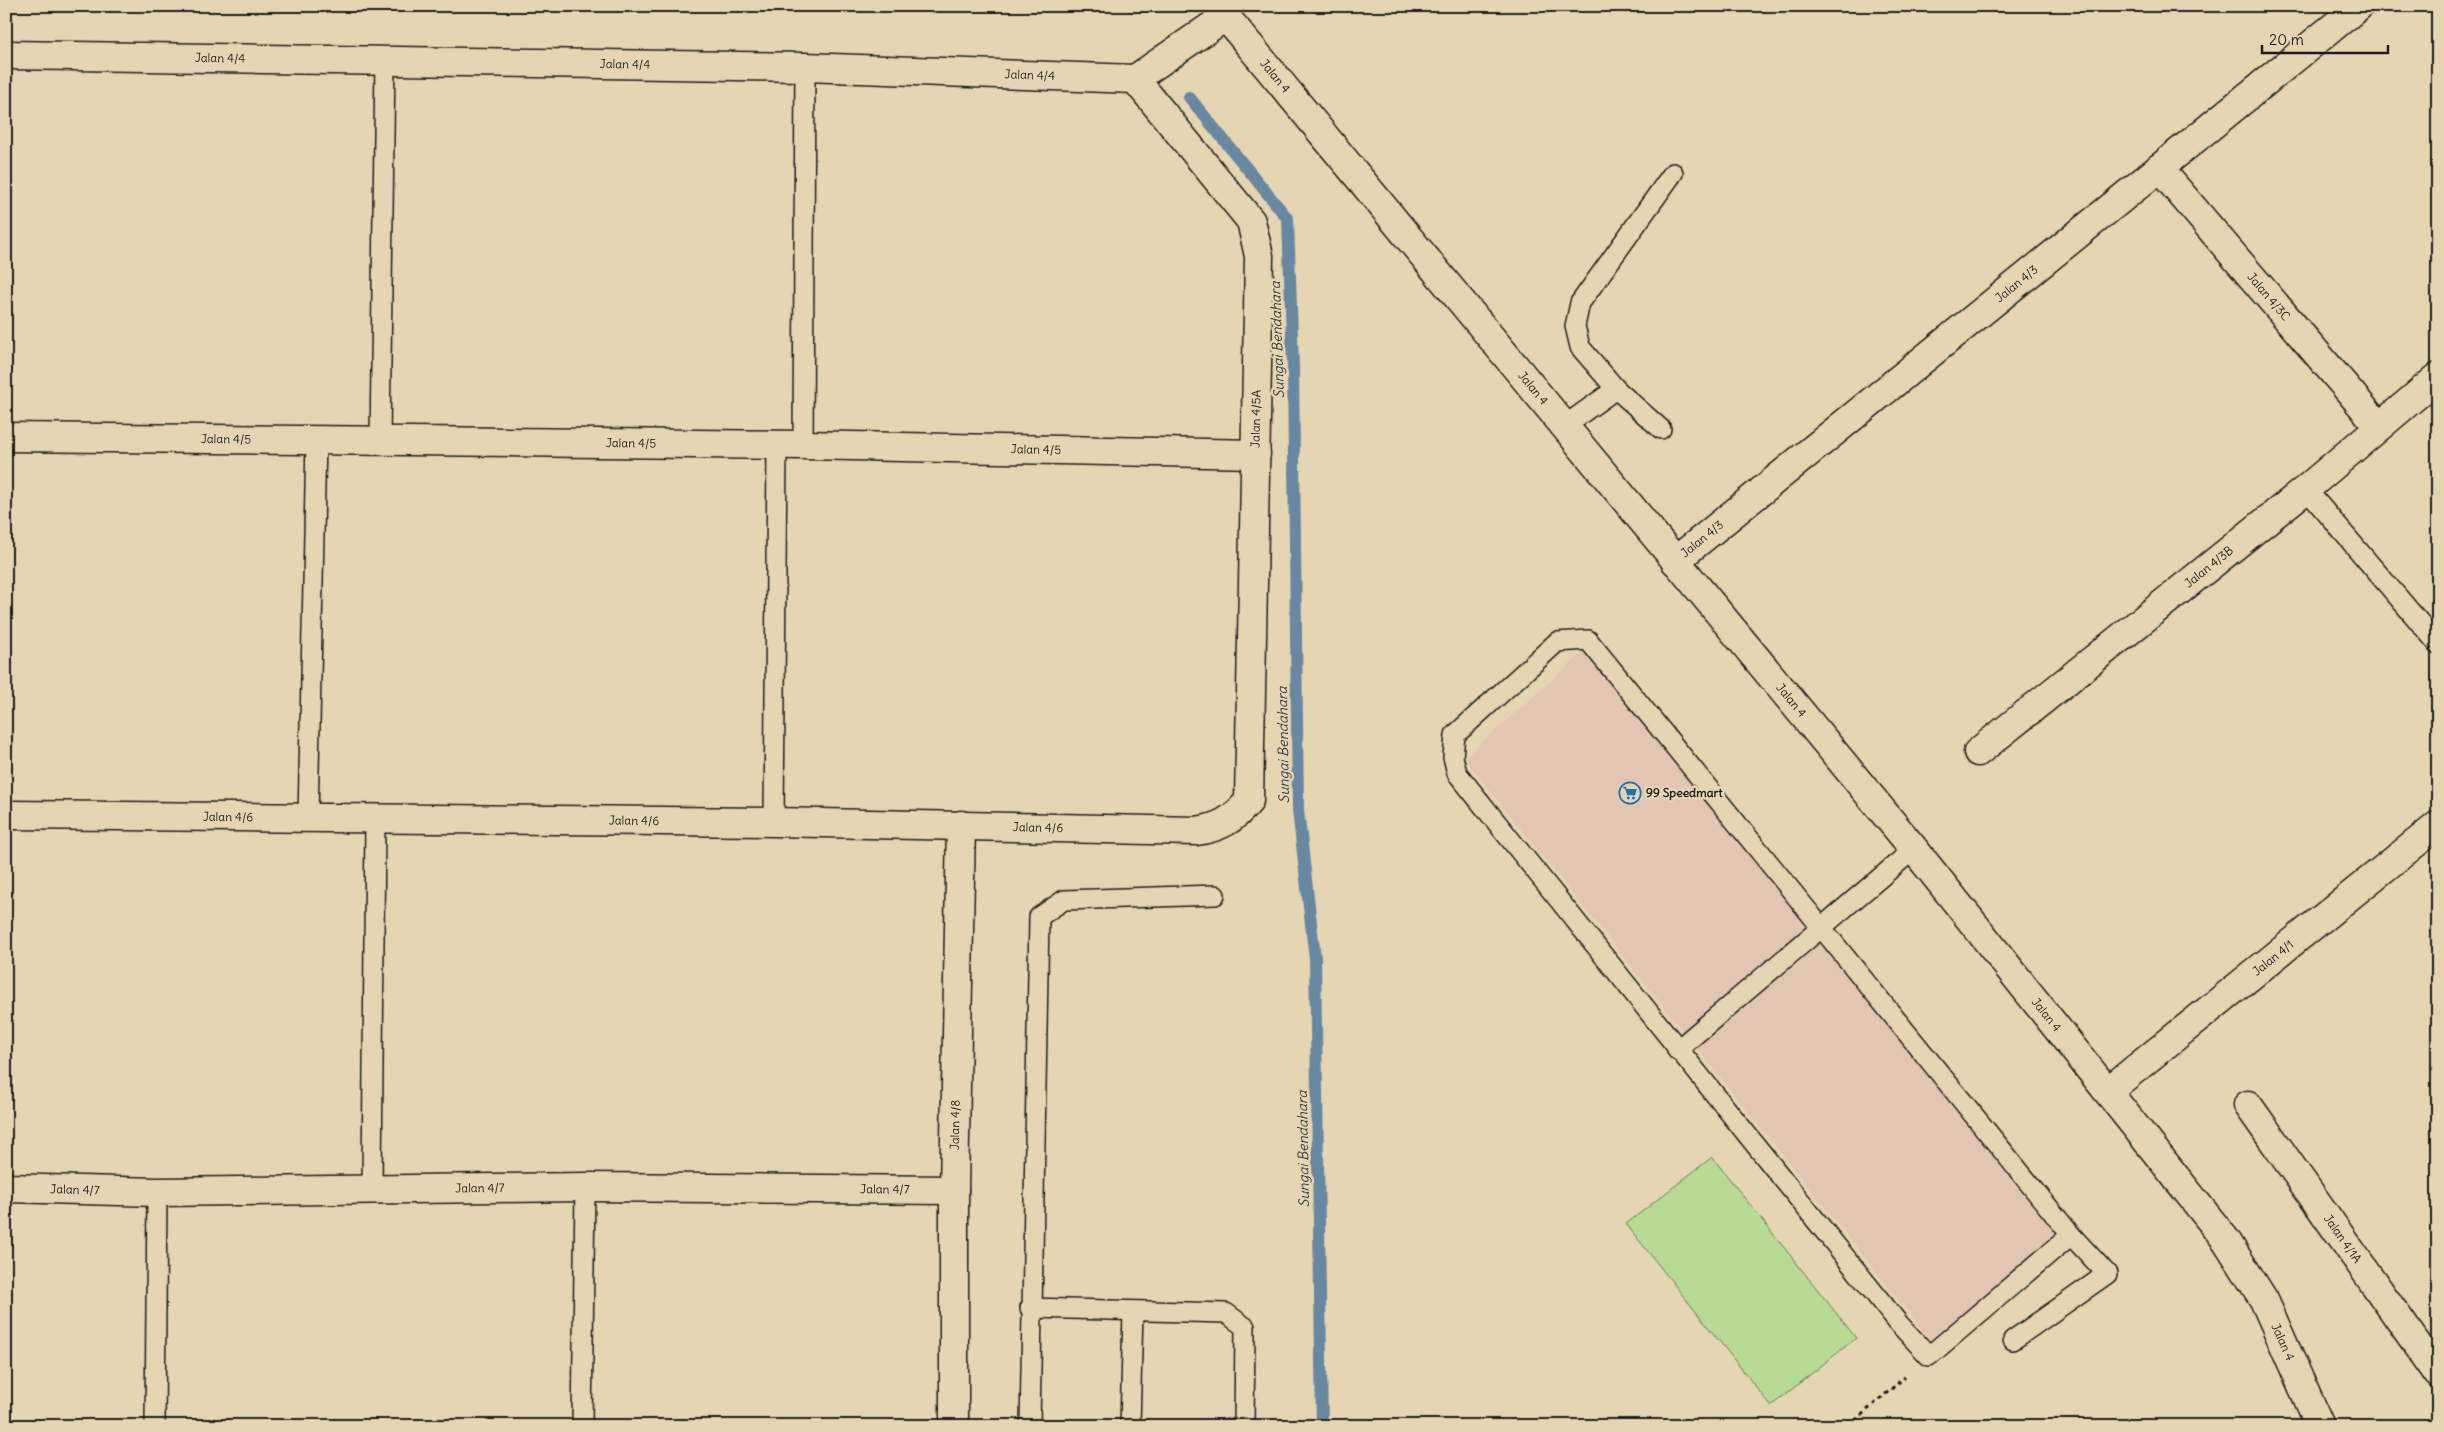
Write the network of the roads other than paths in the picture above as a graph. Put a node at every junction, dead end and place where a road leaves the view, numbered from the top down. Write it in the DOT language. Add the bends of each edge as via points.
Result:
graph roads {
  1 [pos="2359,6"];
  2 [pos="1221,12"];
  3 [pos="6,55"];
  4 [pos="385,60"];
  5 [pos="805,67"];
  6 [pos="1135,79"];
  7 [pos="2160,168"];
  8 [pos="1673,173"];
  9 [pos="2438,377"];
  10 [pos="1616,389"];
  11 [pos="2378,425"];
  12 [pos="1564,426"];
  13 [pos="1661,429"];
  14 [pos="6,437"];
  15 [pos="316,440"];
  16 [pos="380,440"];
  17 [pos="790,445"];
  18 [pos="1256,454"];
  19 [pos="2306,489"];
  20 [pos="1675,561"];
  21 [pos="2438,644"];
  22 [pos="1978,752"];
  23 [pos="1249,801"];
  24 [pos="6,815"];
  25 [pos="308,818"];
  26 [pos="375,818"];
  27 [pos="774,822"];
  28 [pos="961,825"];
  29 [pos="2438,825"];
  30 [pos="1914,849"];
  31 [pos="1215,895"];
  32 [pos="1823,928"];
  33 [pos="1678,1050"];
  34 [pos="2108,1091"];
  35 [pos="2248,1104"];
  36 [pos="586,1187"];
  37 [pos="6,1188"];
  38 [pos="372,1190"];
  39 [pos="954,1190"];
  40 [pos="157,1192"];
  41 [pos="2071,1235"];
  42 [pos="1030,1308"];
  43 [pos="1133,1311"];
  44 [pos="2013,1340"];
  45 [pos="2438,1374"];
  46 [pos="155,1426"];
  47 [pos="582,1426"];
  48 [pos="954,1426"];
  49 [pos="1030,1426"];
  50 [pos="1130,1426"];
  51 [pos="1244,1426"];
  52 [pos="2320,1426"];
  1 -- 7 [label="street, Jalan 4/3"];
  2 -- 6 [label="street"];
  2 -- 12 [label="street, Jalan 4"];
  3 -- 4 [label="street, Jalan 4/4"];
  4 -- 5 [label="street, Jalan 4/4"];
  4 -- 16 [label="lane"];
  5 -- 6 [label="street, Jalan 4/4"];
  5 -- 17 [label="lane"];
  6 -- 18 [label="street, Jalan 4/5A" via="1252,221 1259,256"];
  7 -- 11 [label="street, Jalan 4/3C"];
  7 -- 20 [label="street, Jalan 4/3"];
  8 -- 10 [label="lane" via="1580,303 1575,326 1580,347"];
  9 -- 11 [label="street, Jalan 4/3B"];
  10 -- 12 [label="lane"];
  10 -- 13 [label="lane"];
  11 -- 19 [label="street, Jalan 4/3B"];
  12 -- 20 [label="street, Jalan 4"];
  14 -- 15 [label="street, Jalan 4/5"];
  15 -- 16 [label="street, Jalan 4/5"];
  15 -- 25 [label="lane"];
  16 -- 17 [label="street, Jalan 4/5"];
  17 -- 18 [label="street, Jalan 4/5"];
  17 -- 27 [label="lane"];
  18 -- 23 [label="street, Jalan 4/5A"];
  19 -- 21 [label="lane"];
  19 -- 22 [label="street, Jalan 4/3B"];
  20 -- 30 [label="street, Jalan 4"];
  23 -- 28 [label="street, Jalan 4/6" via="1227,823 1196,831"];
  24 -- 25 [label="street, Jalan 4/6"];
  25 -- 26 [label="street, Jalan 4/6"];
  26 -- 27 [label="street, Jalan 4/6"];
  26 -- 38 [label="lane"];
  27 -- 28 [label="street, Jalan 4/6"];
  28 -- 39 [label="street, Jalan 4/8"];
  29 -- 34 [label="street, Jalan 4/1"];
  30 -- 32 [label="lane"];
  30 -- 34 [label="street, Jalan 4"];
  31 -- 42 [label="lane" via="1064,900 1039,917"];
  32 -- 33 [label="lane"];
  32 -- 33 [label="lane" via="1588,640 1557,642 1455,735 1453,756 1457,773"];
  32 -- 41 [label="lane"];
  33 -- 41 [label="lane" via="1898,1324 1929,1356"];
  34 -- 52 [label="street, Jalan 4" via="2226,1240 2264,1300"];
  35 -- 45 [label="street, Jalan 4/1A"];
  36 -- 38 [label="street, Jalan 4/7"];
  36 -- 39 [label="street, Jalan 4/7"];
  36 -- 47 [label="lane"];
  37 -- 40 [label="street, Jalan 4/7"];
  38 -- 40 [label="street, Jalan 4/7"];
  39 -- 48 [label="street, Jalan 4/8"];
  40 -- 46 [label="lane"];
  41 -- 44 [label="lane" via="2107,1274"];
  42 -- 43 [label="lane"];
  42 -- 49 [label="lane"];
  43 -- 50 [label="lane"];
  43 -- 51 [label="lane" via="1226,1313 1245,1327"];
}
